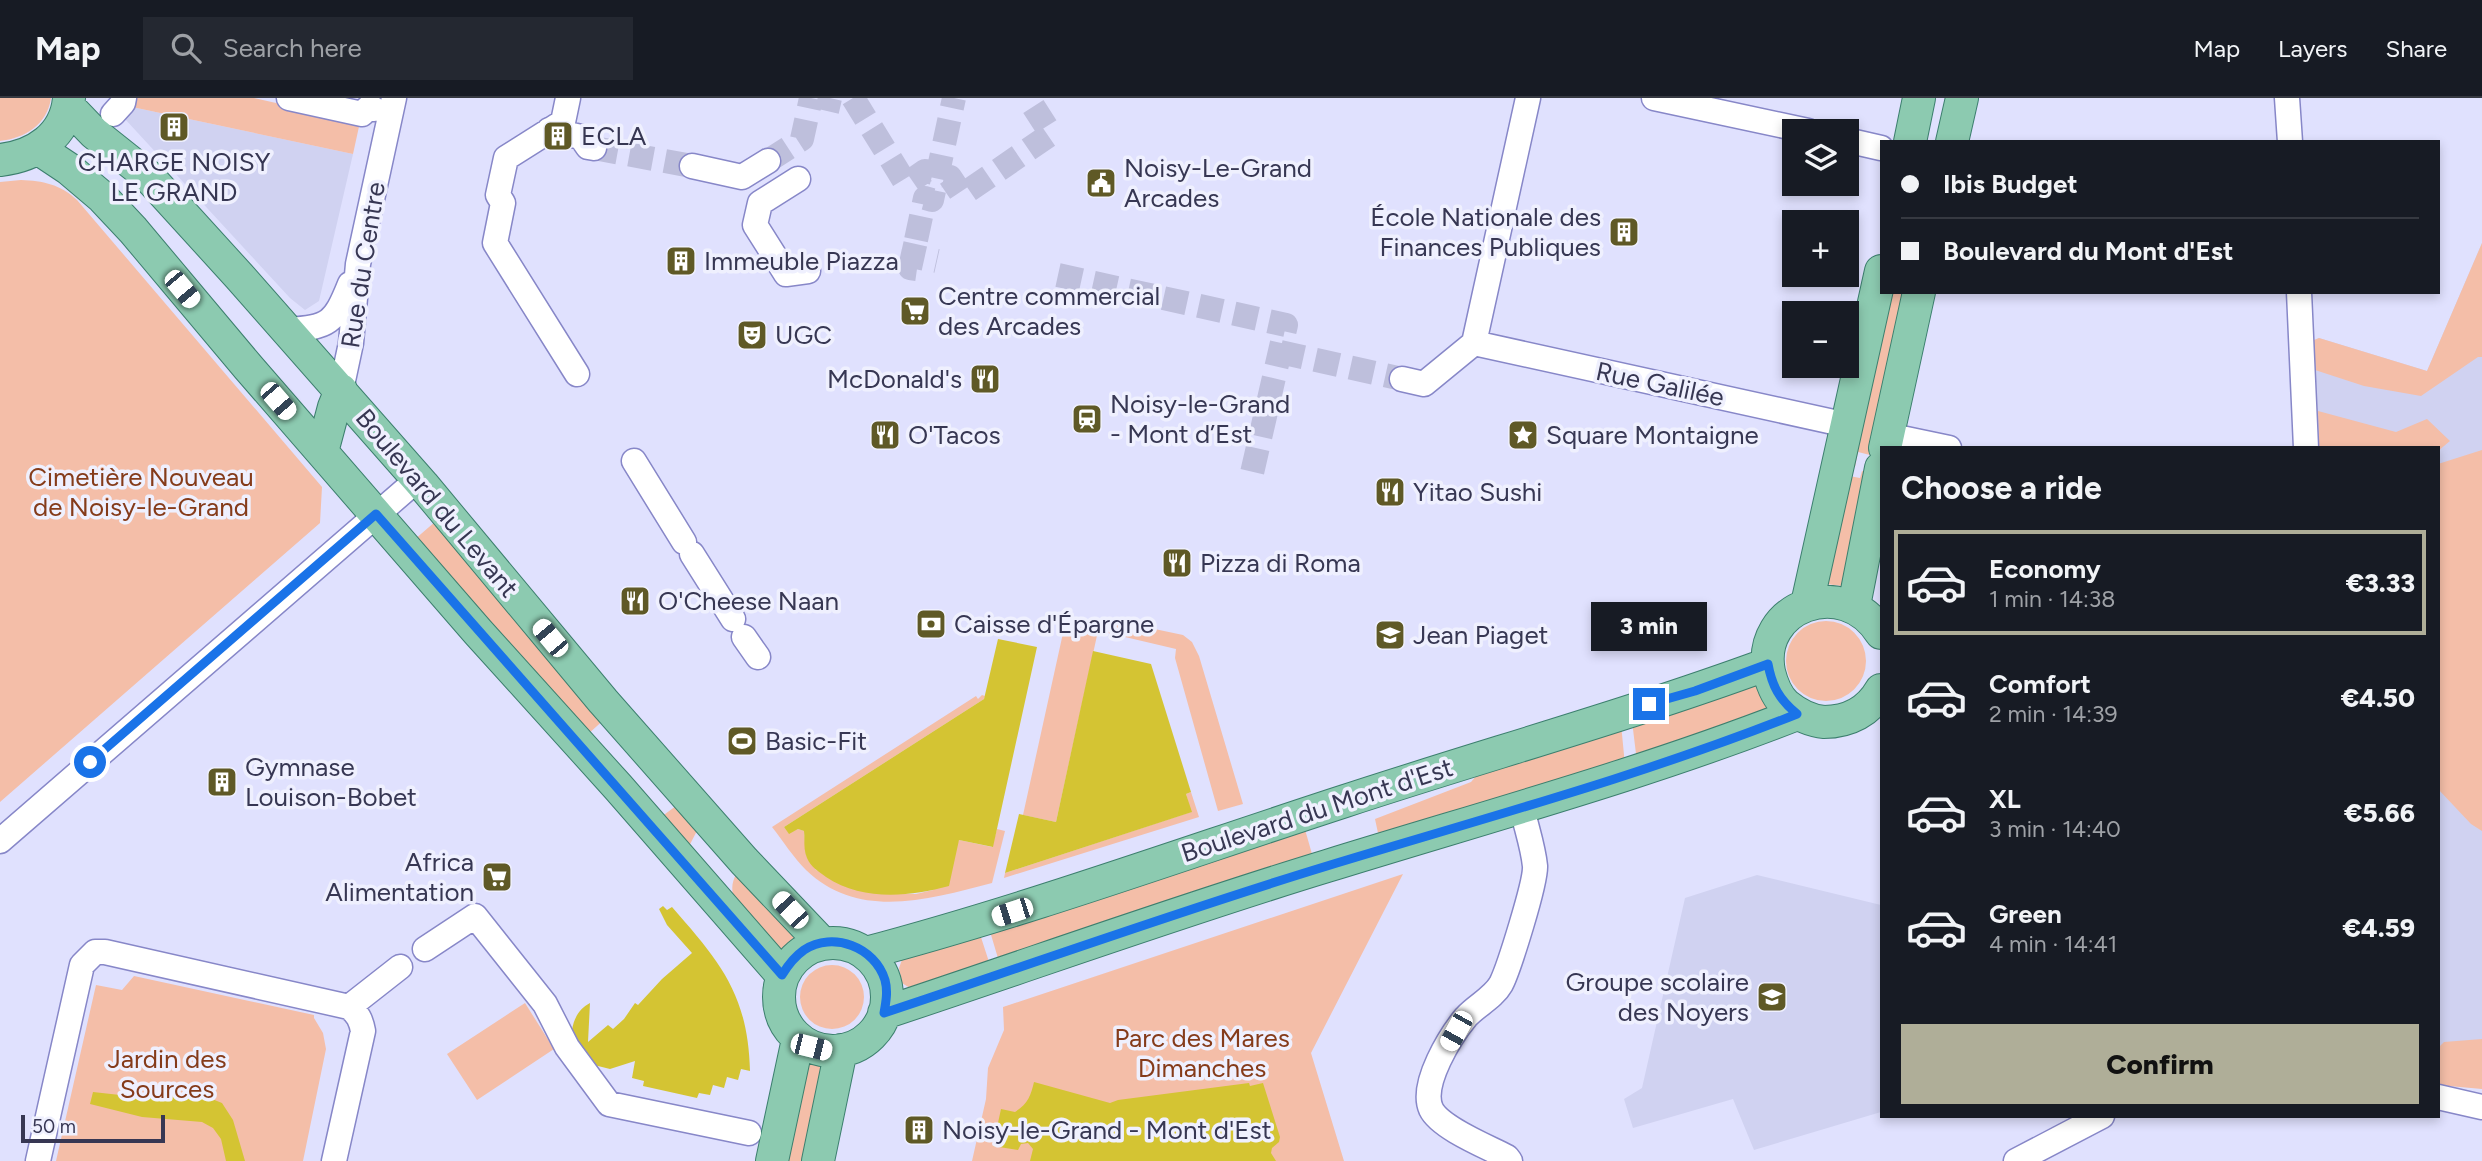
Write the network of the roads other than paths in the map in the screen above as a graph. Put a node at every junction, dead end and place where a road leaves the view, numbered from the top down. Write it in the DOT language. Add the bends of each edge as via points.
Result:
graph roads {
  1 [pos="289,98"];
  2 [pos="568,98"];
  3 [pos="1528,98"];
  4 [pos="1654,98"];
  5 [pos="1919,98"];
  6 [pos="1962,98"];
  7 [pos="2287,98"];
  8 [pos="69,102"];
  9 [pos="384,104"];
  10 [pos="1782,125"];
  11 [pos="549,136"];
  12 [pos="1910,140"];
  13 [pos="1952,140"];
  14 [pos="2290,140"];
  15 [pos="1859,143"];
  16 [pos="594,148"];
  17 [pos="1880,148"];
  18 [pos="39,149"];
  19 [pos="0,160"];
  20 [pos="768,161"];
  21 [pos="692,166"];
  22 [pos="798,179"];
  23 [pos="358,264"];
  24 [pos="808,271"];
  25 [pos="1880,276"];
  26 [pos="1919,294"];
  27 [pos="2299,294"];
  28 [pos="287,330"];
  29 [pos="1474,344"];
  30 [pos="577,374"];
  31 [pos="1402,379"];
  32 [pos="341,390"];
  33 [pos="1847,425"];
  34 [pos="1886,441"];
  35 [pos="1931,446"];
  36 [pos="2306,446"];
  37 [pos="322,452"];
  38 [pos="634,461"];
  39 [pos="1880,473"];
  40 [pos="418,479"];
  41 [pos="376,514"];
  42 [pos="1807,604"];
  43 [pos="1854,606"];
  44 [pos="1880,632"];
  45 [pos="745,638"];
  46 [pos="1768,664"];
  47 [pos="1880,692"];
  48 [pos="1797,714"];
  49 [pos="1522,808"];
  50 [pos="0,841"];
  51 [pos="822,943"];
  52 [pos="425,949"];
  53 [pos="866,953"];
  54 [pos="400,967"];
  55 [pos="782,975"];
  56 [pos="349,1007"];
  57 [pos="884,1013"];
  58 [pos="798,1039"];
  59 [pos="841,1050"];
  60 [pos="2440,1097"];
  61 [pos="2482,1107"];
  62 [pos="2098,1118"];
  63 [pos="749,1133"];
  64 [pos="38,1161"];
  65 [pos="334,1161"];
  66 [pos="772,1161"];
  67 [pos="818,1161"];
  68 [pos="1510,1161"];
  69 [pos="2016,1161"];
  1 -- 9 [label="street" via="362,114"];
  2 -- 11 [label="street" via="563,122"];
  3 -- 29 [label="street"];
  4 -- 10 [label="street"];
  5 -- 12 [label="main road"];
  6 -- 13 [label="main road"];
  7 -- 14 [label="street"];
  8 -- 18 [label="main road" via="62,123"];
  8 -- 28 [label="main road, Boulevard du Levant" via="94,133 148,176"];
  9 -- 23 [label="street, Rue du Centre"];
  11 -- 16 [label="street" via="581,137"];
  11 -- 30 [label="street" via="506,158 495,243"];
  15 -- 17 [label="street"];
  18 -- 19 [label="main road"];
  18 -- 37 [label="main road, Boulevard du Levant" via="102,197"];
  20 -- 21 [label="street" via="742,177"];
  22 -- 24 [label="street" via="760,203 755,225 786,274"];
  23 -- 28 [label="street" via="332,319 316,328"];
  23 -- 32 [label="street, Rue du Centre" via="351,343"];
  25 -- 33 [label="main road"];
  26 -- 34 [label="main road"];
  27 -- 36 [label="street"];
  28 -- 32 [label="main road, Boulevard du Levant"];
  29 -- 31 [label="street" via="1424,384"];
  29 -- 33 [label="street, Rue Galilée"];
  32 -- 37 [label="main road"];
  32 -- 40 [label="main road, Boulevard du Levant"];
  33 -- 42 [label="main road"];
  34 -- 35 [label="street"];
  37 -- 41 [label="main road, Boulevard du Levant"];
  38 -- 45 [label="street"];
  39 -- 43 [label="main road"];
  40 -- 41 [label="street"];
  40 -- 51 [label="main road, Boulevard du Levant" via="603,701"];
  41 -- 50 [label="street"];
  41 -- 55 [label="main road, Boulevard du Levant"];
  42 -- 43 [label="main road" via="1831,601"];
  42 -- 46 [label="main road" via="1778,628"];
  43 -- 44 [label="main road"];
  46 -- 48 [label="main road" via="1782,701"];
  46 -- 53 [label="main road, Boulevard du Mont d'Est" via="988,919"];
  47 -- 48 [label="main road" via="1858,715 1838,722"];
  48 -- 49 [label="main road"];
  49 -- 57 [label="main road" via="1300,874"];
  49 -- 68 [label="street" via="1535,868 1508,964 1500,985 1456,1031 1430,1080 1429,1096 1431,1109 1442,1122"];
  51 -- 53 [label="main road" via="837,942"];
  51 -- 55 [label="main road" via="805,949"];
  52 -- 63 [label="street" via="475,916 545,1004 567,1047 609,1104"];
  53 -- 57 [label="main road" via="885,980"];
  54 -- 56 [label="street"];
  55 -- 58 [label="main road" via="781,1015"];
  56 -- 64 [label="street" via="95,952 82,965"];
  56 -- 65 [label="street" via="361,1020 363,1031"];
  57 -- 59 [label="main road" via="871,1035"];
  58 -- 59 [label="main road" via="826,1051"];
  58 -- 66 [label="main road"];
  59 -- 67 [label="main road"];
  60 -- 61 [label="street"];
  62 -- 69 [label="street"];
}
